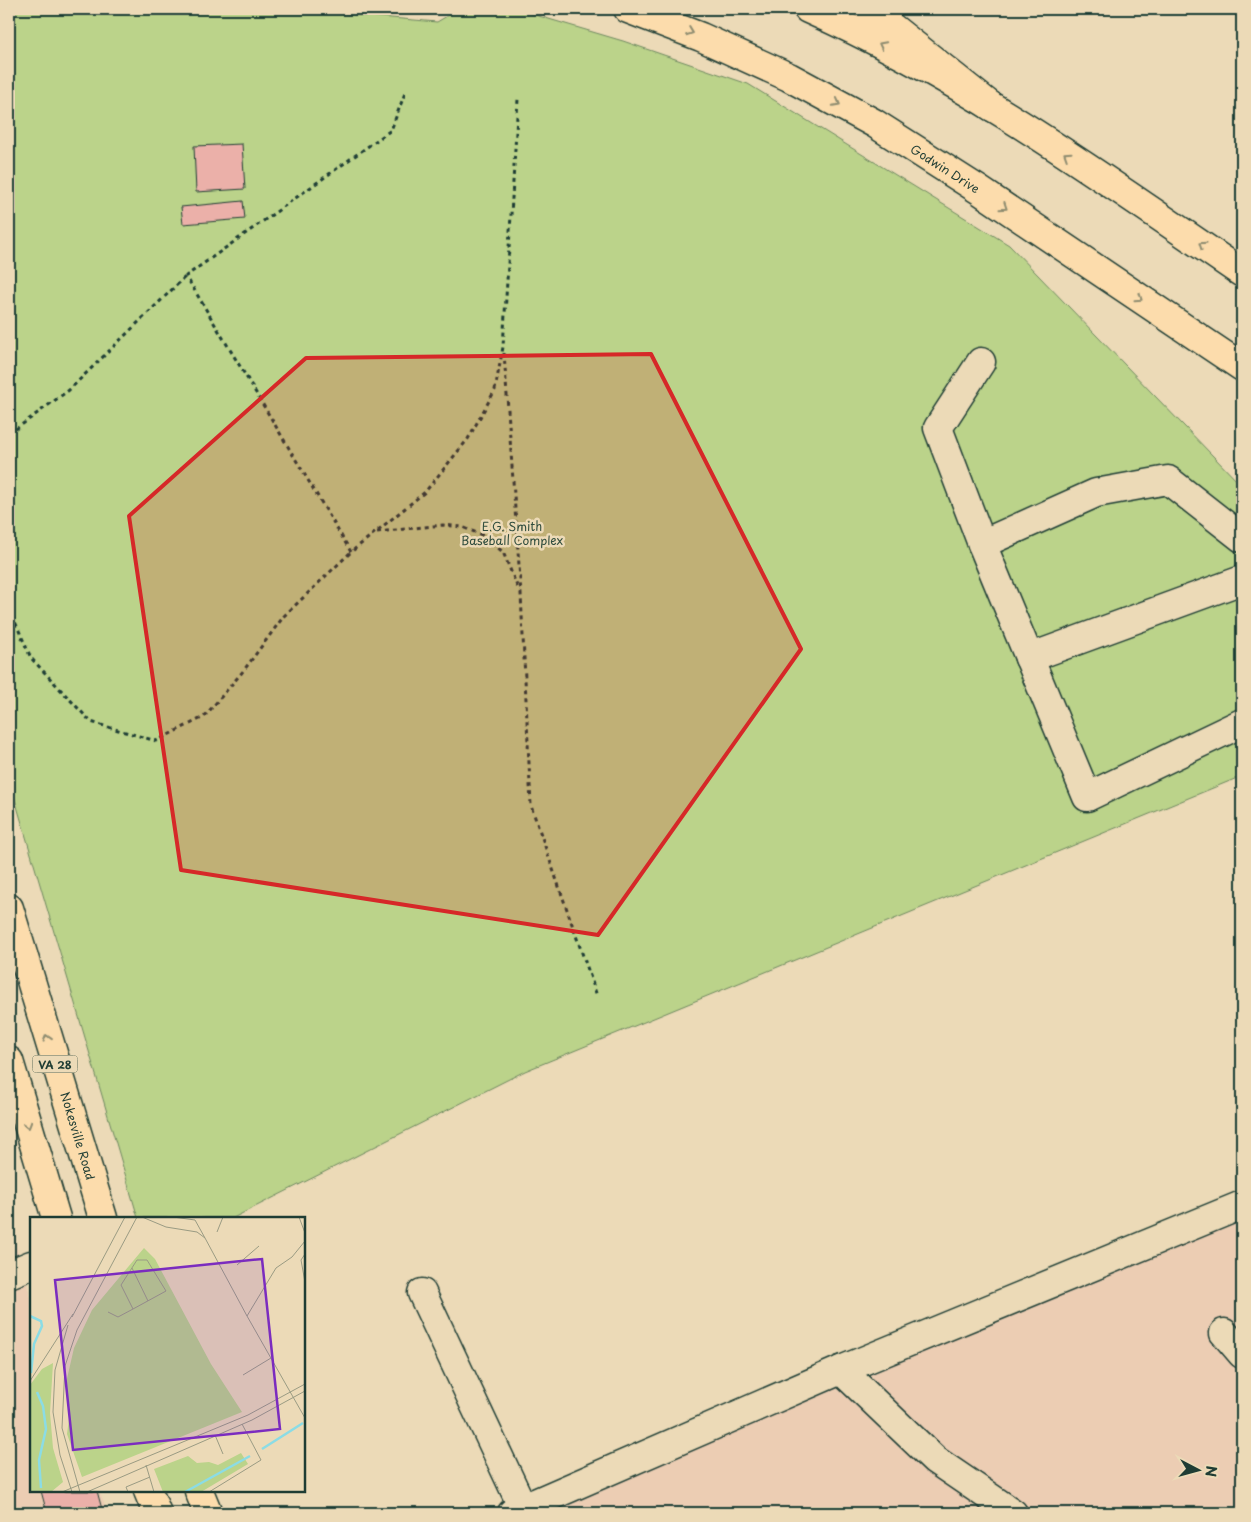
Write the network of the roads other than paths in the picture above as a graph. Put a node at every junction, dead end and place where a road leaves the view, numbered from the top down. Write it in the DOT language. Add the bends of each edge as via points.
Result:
graph roads {
  1 [pos="628,9"];
  2 [pos="808,9"];
  3 [pos="869,9"];
  4 [pos="992,107"];
  5 [pos="1242,273"];
  6 [pos="981,362"];
  7 [pos="1242,367"];
  8 [pos="1242,538"];
  9 [pos="982,544"];
  10 [pos="1242,580"];
  11 [pos="1029,658"];
  12 [pos="1242,723"];
  13 [pos="9,908"];
  14 [pos="9,1061"];
  15 [pos="1242,1205"];
  16 [pos="56,1217"];
  17 [pos="103,1217"];
  18 [pos="30,1264"];
  19 [pos="9,1274"];
  20 [pos="422,1293"];
  21 [pos="1224,1333"];
  22 [pos="1242,1354"];
  23 [pos="841,1370"];
  24 [pos="148,1492"];
  25 [pos="199,1492"];
  26 [pos="518,1511"];
  27 [pos="158,1513"];
  28 [pos="208,1513"];
  29 [pos="1013,1513"];
  1 -- 7 [label="main road, Godwin Drive, one-way" via="701,37 789,77 874,123"];
  4 -- 2 [label="main road, one-way" via="915,62"];
  3 -- 4 [label="main road"];
  5 -- 4 [label="main road, one-way"];
  6 -- 9 [label="lane" via="938,428"];
  8 -- 9 [label="lane" via="1168,480 1096,493"];
  9 -- 11 [label="lane"];
  10 -- 11 [label="lane"];
  11 -- 12 [label="lane" via="1087,797"];
  17 -- 13 [label="main road, Nokesville Road / VA 28, one-way"];
  14 -- 16 [label="main road, one-way"];
  15 -- 23 [label="lane"];
  18 -- 19 [label="lane"];
  20 -- 26 [label="lane"];
  21 -- 22 [label="lane"];
  23 -- 26 [label="lane"];
  23 -- 29 [label="lane" via="935,1460"];
  24 -- 27 [label="main road"];
  25 -- 28 [label="main road"];
}
